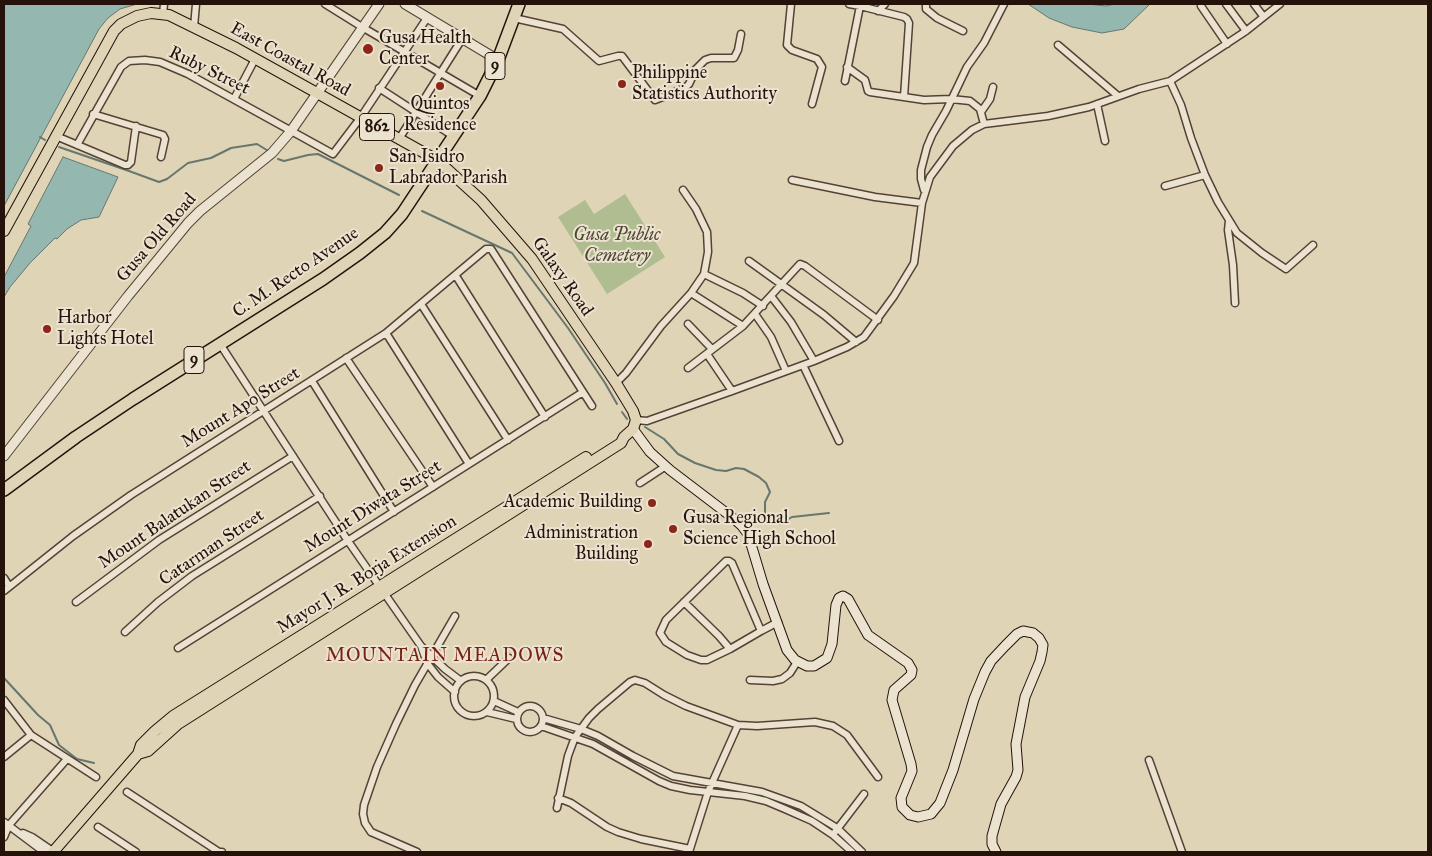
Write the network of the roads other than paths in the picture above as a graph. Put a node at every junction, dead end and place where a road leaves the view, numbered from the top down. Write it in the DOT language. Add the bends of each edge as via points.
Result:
graph roads {
  1 [pos="196,4"];
  2 [pos="326,4"];
  3 [pos="379,4"];
  4 [pos="405,4"];
  5 [pos="518,4"];
  6 [pos="791,4"];
  7 [pos="849,4"];
  8 [pos="885,4"];
  9 [pos="926,4"];
  10 [pos="1004,4"];
  11 [pos="1226,4"];
  12 [pos="1254,4"];
  13 [pos="1280,4"];
  14 [pos="860,6"];
  15 [pos="1200,6"];
  16 [pos="164,9"];
  17 [pos="878,11"];
  18 [pos="1263,16"];
  19 [pos="427,18"];
  20 [pos="514,18"];
  21 [pos="194,27"];
  22 [pos="362,27"];
  23 [pos="963,31"];
  24 [pos="1246,31"];
  25 [pos="740,34"];
  26 [pos="462,39"];
  27 [pos="1227,44"];
  28 [pos="1058,45"];
  29 [pos="404,52"];
  30 [pos="255,59"];
  31 [pos="498,60"];
  32 [pos="847,68"];
  33 [pos="441,73"];
  34 [pos="845,81"];
  35 [pos="1170,81"];
  36 [pos="993,87"];
  37 [pos="380,88"];
  38 [pos="317,93"];
  39 [pos="480,96"];
  40 [pos="1118,96"];
  41 [pos="904,97"];
  42 [pos="234,99"];
  43 [pos="951,99"];
  44 [pos="812,104"];
  45 [pos="1098,104"];
  46 [pos="416,111"];
  47 [pos="981,112"];
  48 [pos="94,114"];
  49 [pos="360,117"];
  50 [pos="984,124"];
  51 [pos="136,126"];
  52 [pos="291,131"];
  53 [pos="56,136"];
  54 [pos="453,136"];
  55 [pos="399,139"];
  56 [pos="1106,141"];
  57 [pos="77,145"];
  58 [pos="161,157"];
  59 [pos="437,160"];
  60 [pos="1205,174"];
  61 [pos="792,180"];
  62 [pos="1165,186"];
  63 [pos="683,190"];
  64 [pos="924,191"];
  65 [pos="922,203"];
  66 [pos="1229,221"];
  67 [pos="4,230"];
  68 [pos="1313,245"];
  69 [pos="749,261"];
  70 [pos="704,274"];
  71 [pos="456,276"];
  72 [pos="781,285"];
  73 [pos="691,293"];
  74 [pos="771,296"];
  75 [pos="1235,303"];
  76 [pos="422,304"];
  77 [pos="763,306"];
  78 [pos="755,314"];
  79 [pos="878,320"];
  80 [pos="688,324"];
  81 [pos="743,326"];
  82 [pos="386,333"];
  83 [pos="856,342"];
  84 [pos="220,344"];
  85 [pos="710,352"];
  86 [pos="346,358"];
  87 [pos="814,361"];
  88 [pos="803,365"];
  89 [pos="688,368"];
  90 [pos="786,371"];
  91 [pos="312,381"];
  92 [pos="616,383"];
  93 [pos="732,391"];
  94 [pos="583,392"];
  95 [pos="592,406"];
  96 [pos="264,411"];
  97 [pos="545,417"];
  98 [pos="635,424"];
  99 [pos="508,440"];
  100 [pos="839,441"];
  101 [pos="4,456"];
  102 [pos="293,456"];
  103 [pos="469,464"];
  104 [pos="666,466"];
  105 [pos="640,483"];
  106 [pos="433,486"];
  107 [pos="4,490"];
  108 [pos="320,496"];
  109 [pos="394,512"];
  110 [pos="348,541"];
  111 [pos="4,578"];
  112 [pos="7,588"];
  113 [pos="382,591"];
  114 [pos="76,602"];
  115 [pos="684,602"];
  116 [pos="455,616"];
  117 [pos="778,622"];
  118 [pos="761,631"];
  119 [pos="125,632"];
  120 [pos="421,646"];
  121 [pos="178,648"];
  122 [pos="730,649"];
  123 [pos="432,655"];
  124 [pos="509,658"];
  125 [pos="797,662"];
  126 [pos="427,663"];
  127 [pos="486,680"];
  128 [pos="750,680"];
  129 [pos="461,681"];
  130 [pos="455,692"];
  131 [pos="4,701"];
  132 [pos="494,701"];
  133 [pos="487,712"];
  134 [pos="518,712"];
  135 [pos="543,718"];
  136 [pos="516,719"];
  137 [pos="738,725"];
  138 [pos="541,726"];
  139 [pos="581,729"];
  140 [pos="31,734"];
  141 [pos="575,737"];
  142 [pos="4,757"];
  143 [pos="67,759"];
  144 [pos="1149,760"];
  145 [pos="96,777"];
  146 [pos="878,777"];
  147 [pos="712,783"];
  148 [pos="127,792"];
  149 [pos="708,792"];
  150 [pos="864,794"];
  151 [pos="558,798"];
  152 [pos="557,808"];
  153 [pos="6,824"];
  154 [pos="98,827"];
  155 [pos="837,828"];
  156 [pos="19,832"];
  157 [pos="833,835"];
  158 [pos="4,837"];
  159 [pos="690,851"];
  160 [pos="44,852"];
  161 [pos="54,852"];
  162 [pos="136,852"];
  163 [pos="219,852"];
  164 [pos="222,852"];
  165 [pos="417,852"];
  166 [pos="852,852"];
  167 [pos="862,852"];
  168 [pos="996,852"];
  169 [pos="1182,852"];
  1 -- 21 [label="street"];
  2 -- 22 [label="street"];
  3 -- 22 [label="main road, Gusa Old Road"];
  4 -- 19 [label="main road"];
  5 -- 20 [label="highway, C. M. Recto Avenue / 9"];
  6 -- 44 [label="street" via="788,47 817,59 822,67"];
  7 -- 14 [label="street"];
  8 -- 17 [label="street"];
  9 -- 23 [label="street" via="926,9 938,18"];
  10 -- 43 [label="street"];
  11 -- 24 [label="street"];
  12 -- 18 [label="street"];
  13 -- 18 [label="street"];
  14 -- 17 [label="street"];
  14 -- 32 [label="street"];
  15 -- 27 [label="street"];
  16 -- 21 [label="main road, East Coastal Road / 862"];
  16 -- 53 [label="main road, East Coastal Road / 862" via="137,16 114,31"];
  17 -- 41 [label="street" via="904,17 909,23"];
  18 -- 24 [label="street"];
  19 -- 26 [label="main road"];
  19 -- 29 [label="street"];
  20 -- 25 [label="street" via="563,29 599,60 622,56 655,100 685,88 696,68 705,60 734,58"];
  20 -- 31 [label="highway, C. M. Recto Avenue / 9"];
  21 -- 30 [label="main road, East Coastal Road / 862"];
  22 -- 29 [label="street"];
  22 -- 38 [label="main road, Gusa Old Road"];
  24 -- 27 [label="street"];
  26 -- 31 [label="main road"];
  26 -- 33 [label="street"];
  27 -- 35 [label="street"];
  28 -- 40 [label="street"];
  29 -- 33 [label="street"];
  29 -- 37 [label="street"];
  30 -- 38 [label="main road, East Coastal Road / 862"];
  30 -- 42 [label="street"];
  31 -- 39 [label="highway, C. M. Recto Avenue / 9"];
  32 -- 34 [label="street"];
  32 -- 41 [label="street" via="865,80 868,91"];
  33 -- 39 [label="street"];
  33 -- 46 [label="street"];
  35 -- 40 [label="street"];
  35 -- 60 [label="street"];
  36 -- 47 [label="street"];
  37 -- 46 [label="street"];
  37 -- 49 [label="street"];
  38 -- 49 [label="main road, East Coastal Road / 862"];
  38 -- 52 [label="main road, Gusa Old Road"];
  39 -- 54 [label="highway, C. M. Recto Avenue / 9"];
  40 -- 45 [label="street"];
  41 -- 43 [label="street"];
  42 -- 48 [label="street, Ruby Street" via="164,63 135,60 121,67"];
  42 -- 52 [label="street, Ruby Street"];
  43 -- 47 [label="street" via="970,102"];
  43 -- 64 [label="street" via="923,160 921,179"];
  45 -- 50 [label="street" via="1062,113"];
  45 -- 56 [label="street"];
  46 -- 54 [label="street"];
  46 -- 55 [label="street"];
  47 -- 50 [label="street"];
  48 -- 51 [label="street"];
  48 -- 57 [label="street, Ruby Street"];
  49 -- 52 [label="street, Ruby Street" via="334,154"];
  49 -- 55 [label="main road, East Coastal Road / 862"];
  50 -- 64 [label="street" via="953,146 935,168"];
  51 -- 57 [label="street" via="128,165"];
  51 -- 58 [label="street" via="165,137"];
  52 -- 101 [label="main road, Gusa Old Road" via="269,156 183,228"];
  53 -- 57 [label="street"];
  53 -- 67 [label="main road, East Coastal Road / 862"];
  54 -- 59 [label="highway, C. M. Recto Avenue / 9"];
  55 -- 59 [label="main road, East Coastal Road / 862"];
  59 -- 84 [label="highway, C. M. Recto Avenue / 9" via="402,214 371,244 323,279"];
  59 -- 92 [label="main road, Galaxy Road" via="481,200 532,259"];
  60 -- 62 [label="street"];
  60 -- 66 [label="street"];
  61 -- 65 [label="street"];
  63 -- 70 [label="street" via="707,232"];
  64 -- 65 [label="street"];
  65 -- 79 [label="street" via="914,263"];
  66 -- 68 [label="street" via="1237,233 1286,269"];
  66 -- 75 [label="street"];
  69 -- 72 [label="street"];
  70 -- 73 [label="street"];
  70 -- 77 [label="street"];
  71 -- 76 [label="street, Mount Apo Street"];
  71 -- 94 [label="street, Mount Apo Street" via="486,248 491,249"];
  71 -- 97 [label="street"];
  72 -- 74 [label="street"];
  72 -- 79 [label="street" via="802,264"];
  72 -- 83 [label="street"];
  73 -- 81 [label="street"];
  73 -- 92 [label="street"];
  74 -- 77 [label="street"];
  74 -- 87 [label="street"];
  76 -- 82 [label="street, Mount Apo Street"];
  76 -- 99 [label="street"];
  77 -- 78 [label="street"];
  78 -- 81 [label="street"];
  78 -- 90 [label="street"];
  79 -- 83 [label="street" via="864,338"];
  80 -- 85 [label="street"];
  81 -- 85 [label="street"];
  82 -- 86 [label="street, Mount Apo Street"];
  82 -- 103 [label="street"];
  83 -- 87 [label="street"];
  84 -- 96 [label="street"];
  84 -- 107 [label="highway, C. M. Recto Avenue / 9" via="76,437"];
  85 -- 89 [label="street"];
  85 -- 93 [label="street"];
  86 -- 91 [label="street, Mount Apo Street"];
  86 -- 106 [label="street"];
  87 -- 88 [label="street"];
  88 -- 90 [label="street"];
  88 -- 100 [label="street"];
  90 -- 93 [label="street"];
  91 -- 96 [label="street, Mount Apo Street"];
  91 -- 109 [label="street"];
  92 -- 98 [label="main road, Galaxy Road" via="633,411"];
  93 -- 98 [label="street"];
  94 -- 95 [label="street"];
  94 -- 97 [label="street, Mount Diwata Street"];
  96 -- 102 [label="street"];
  96 -- 112 [label="street, Mount Apo Street" via="131,495"];
  97 -- 99 [label="street, Mount Diwata Street"];
  98 -- 104 [label="main road" via="650,452"];
  98 -- 113 [label="main road, Mayor J. R. Borja Extension" via="624,437"];
  99 -- 103 [label="street, Mount Diwata Street"];
  102 -- 108 [label="street"];
  102 -- 114 [label="street, Mount Balatukan Street" via="159,540"];
  103 -- 106 [label="street, Mount Diwata Street"];
  104 -- 105 [label="street"];
  104 -- 117 [label="main road" via="748,534"];
  106 -- 109 [label="street, Mount Diwata Street"];
  108 -- 110 [label="street"];
  108 -- 119 [label="street, Catarman Street" via="192,576"];
  109 -- 110 [label="street, Mount Diwata Street"];
  110 -- 113 [label="street"];
  110 -- 121 [label="street, Mount Diwata Street"];
  111 -- 112 [label="street"];
  113 -- 120 [label="street"];
  113 -- 161 [label="main road, Mayor J. R. Borja Extension" via="219,693 173,716 141,745 133,760"];
  115 -- 118 [label="street" via="729,561"];
  115 -- 122 [label="street"];
  115 -- 122 [label="street" via="661,629 666,642 701,660"];
  116 -- 123 [label="street"];
  117 -- 118 [label="street"];
  117 -- 125 [label="main road" via="788,653"];
  118 -- 122 [label="street"];
  120 -- 123 [label="street"];
  120 -- 126 [label="street"];
  123 -- 126 [label="street"];
  123 -- 129 [label="street"];
  124 -- 127 [label="street"];
  125 -- 128 [label="street" via="782,679 773,682"];
  125 -- 168 [label="main road" via="814,666 827,658 836,605 844,596 868,635 908,662 911,675 894,690 892,696 912,771 902,791 901,802 910,815 922,817 936,809 946,791 974,699 992,661 1023,631 1039,638 1043,645 1040,662 1025,698 1016,744 1018,770 1001,804 992,836"];
  126 -- 130 [label="street"];
  126 -- 165 [label="street" via="385,749 363,814 371,832"];
  127 -- 129 [label="street" via="473,676"];
  127 -- 132 [label="street" via="493,689"];
  129 -- 130 [label="street"];
  130 -- 133 [label="street" via="456,705 466,715 481,716"];
  131 -- 140 [label="street"];
  132 -- 133 [label="street"];
  132 -- 134 [label="street"];
  133 -- 136 [label="street"];
  134 -- 135 [label="street" via="533,706"];
  134 -- 136 [label="street"];
  135 -- 138 [label="street"];
  135 -- 139 [label="street"];
  136 -- 138 [label="street" via="519,728 526,732 535,732"];
  137 -- 139 [label="street" via="686,706 635,680 598,710"];
  137 -- 146 [label="street" via="830,724 847,735"];
  137 -- 147 [label="street"];
  138 -- 141 [label="street"];
  139 -- 141 [label="street"];
  139 -- 147 [label="street" via="673,776"];
  140 -- 142 [label="street"];
  140 -- 143 [label="street"];
  141 -- 149 [label="street" via="594,744 659,781"];
  141 -- 151 [label="street"];
  143 -- 145 [label="street"];
  143 -- 153 [label="street"];
  144 -- 169 [label="street"];
  147 -- 149 [label="street"];
  147 -- 155 [label="street" via="782,799 801,806"];
  148 -- 163 [label="street"];
  149 -- 157 [label="street" via="766,801 812,821"];
  149 -- 159 [label="street"];
  150 -- 155 [label="street"];
  151 -- 152 [label="street"];
  151 -- 159 [label="street" via="618,832"];
  153 -- 156 [label="street"];
  153 -- 158 [label="street"];
  154 -- 162 [label="street"];
  155 -- 157 [label="street"];
  155 -- 167 [label="street"];
  156 -- 160 [label="street"];
  156 -- 161 [label="street"];
  157 -- 166 [label="street"];
  163 -- 164 [label="street"];
}
